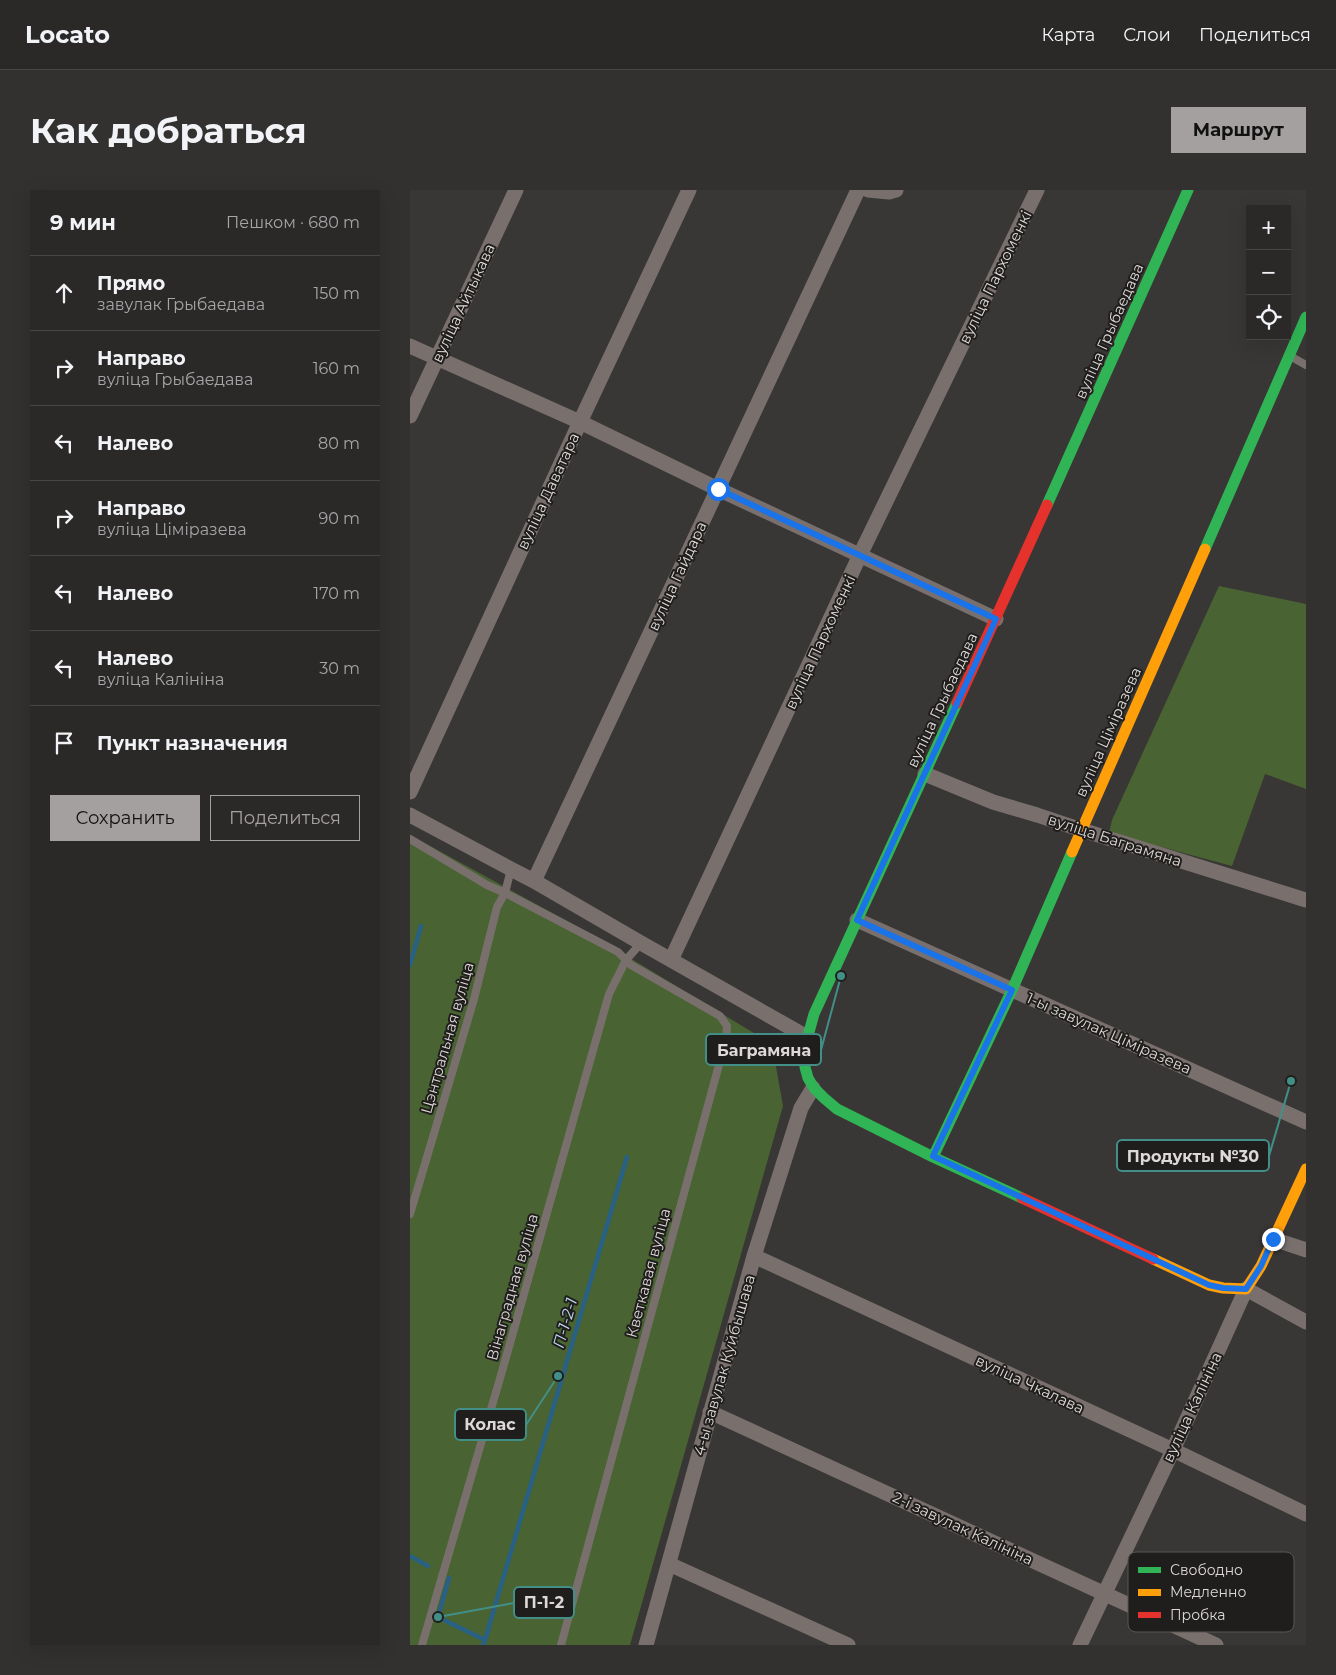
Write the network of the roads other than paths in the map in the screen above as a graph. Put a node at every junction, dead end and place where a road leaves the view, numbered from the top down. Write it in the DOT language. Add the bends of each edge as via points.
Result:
graph roads {
  1 [pos="516,190"];
  2 [pos="688,190"];
  3 [pos="858,190"];
  4 [pos="868,190"];
  5 [pos="896,190"];
  6 [pos="1037,190"];
  7 [pos="1188,190"];
  8 [pos="1306,317"];
  9 [pos="410,346"];
  10 [pos="1289,355"];
  11 [pos="436,359"];
  12 [pos="1306,364"];
  13 [pos="410,416"];
  14 [pos="580,422"];
  15 [pos="718,489"];
  16 [pos="860,555"];
  17 [pos="996,619"];
  18 [pos="925,774"];
  19 [pos="410,792"];
  20 [pos="410,815"];
  21 [pos="1082,830"];
  22 [pos="410,839"];
  23 [pos="511,870"];
  24 [pos="534,881"];
  25 [pos="505,893"];
  26 [pos="1306,900"];
  27 [pos="857,920"];
  28 [pos="641,943"];
  29 [pos="626,960"];
  30 [pos="671,960"];
  31 [pos="1012,990"];
  32 [pos="807,1037"];
  33 [pos="813,1088"];
  34 [pos="1306,1122"];
  35 [pos="933,1156"];
  36 [pos="1306,1169"];
  37 [pos="410,1214"];
  38 [pos="1273,1239"];
  39 [pos="1306,1250"];
  40 [pos="754,1256"];
  41 [pos="1246,1289"];
  42 [pos="1306,1322"];
  43 [pos="710,1412"];
  44 [pos="1173,1450"];
  45 [pos="1306,1514"];
  46 [pos="669,1564"];
  47 [pos="1105,1594"];
  48 [pos="1128,1605"];
  49 [pos="1188,1632"];
  50 [pos="422,1645"];
  51 [pos="561,1645"];
  52 [pos="646,1645"];
  53 [pos="848,1645"];
  54 [pos="1080,1645"];
  55 [pos="1216,1645"];
  1 -- 11 [label="street, вуліца Айтыкава"];
  2 -- 14 [label="street, вуліца Даватара"];
  3 -- 15 [label="street, вуліца Гайдара"];
  4 -- 5 [label="street"];
  6 -- 16 [label="street, вуліца Пархоменкі"];
  7 -- 17 [label="street, вуліца Грыбаедава"];
  8 -- 10 [label="street, вуліца Ціміразева"];
  9 -- 11 [label="street"];
  10 -- 12 [label="lane"];
  10 -- 21 [label="street, вуліца Ціміразева"];
  11 -- 13 [label="street, вуліца Айтыкава"];
  11 -- 14 [label="street"];
  14 -- 15 [label="street"];
  14 -- 19 [label="street, вуліца Даватара"];
  15 -- 16 [label="street"];
  15 -- 24 [label="street, вуліца Гайдара"];
  16 -- 17 [label="street"];
  16 -- 30 [label="street, вуліца Пархоменкі"];
  17 -- 18 [label="street, вуліца Грыбаедава"];
  18 -- 21 [label="street, вуліца Баграмяна" via="993,802"];
  18 -- 27 [label="street, вуліца Грыбаедава"];
  20 -- 23 [label="street"];
  21 -- 26 [label="street, вуліца Баграмяна"];
  21 -- 31 [label="street, вуліца Ціміразева"];
  22 -- 25 [label="lane"];
  23 -- 24 [label="street"];
  23 -- 25 [label="lane, Цэнтральная вуліца"];
  24 -- 28 [label="street"];
  25 -- 29 [label="lane" via="618,952"];
  25 -- 37 [label="lane, Цэнтральная вуліца" via="497,907 474,999"];
  27 -- 31 [label="street, 1-ы завулак Ціміразева"];
  27 -- 32 [label="street, вуліца Грыбаедава" via="814,1014"];
  28 -- 29 [label="lane, Вінаградная вуліца"];
  28 -- 30 [label="street"];
  29 -- 50 [label="lane, Вінаградная вуліца" via="609,994"];
  29 -- 51 [label="lane, Кветкавая вуліца" via="631,966 720,1016 728,1026"];
  30 -- 32 [label="street"];
  31 -- 34 [label="street, 1-ы завулак Ціміразева"];
  31 -- 35 [label="street, вуліца Ціміразева"];
  32 -- 33 [label="street, вуліца Грыбаедава" via="805,1072"];
  33 -- 35 [label="street" via="837,1109"];
  33 -- 40 [label="street, 4-ы завулак Куйбышава" via="801,1108"];
  35 -- 41 [label="street" via="1209,1285"];
  36 -- 38 [label="street, вуліца Калініна"];
  38 -- 39 [label="street"];
  38 -- 41 [label="street, вуліца Калініна"];
  40 -- 43 [label="street, 4-ы завулак Куйбышава"];
  40 -- 44 [label="street, вуліца Чкалава"];
  41 -- 42 [label="street"];
  41 -- 44 [label="street, вуліца Калініна"];
  43 -- 46 [label="street, 4-ы завулак Куйбышава"];
  43 -- 47 [label="street, 2-і завулак Калініна"];
  44 -- 45 [label="street, вуліца Чкалава"];
  44 -- 47 [label="street, вуліца Калініна"];
  46 -- 52 [label="street, 4-ы завулак Куйбышава"];
  46 -- 53 [label="street"];
  47 -- 48 [label="street, 2-і завулак Калініна"];
  47 -- 54 [label="street, вуліца Калініна"];
  49 -- 55 [label="street, 2-і завулак Калініна"];
}
